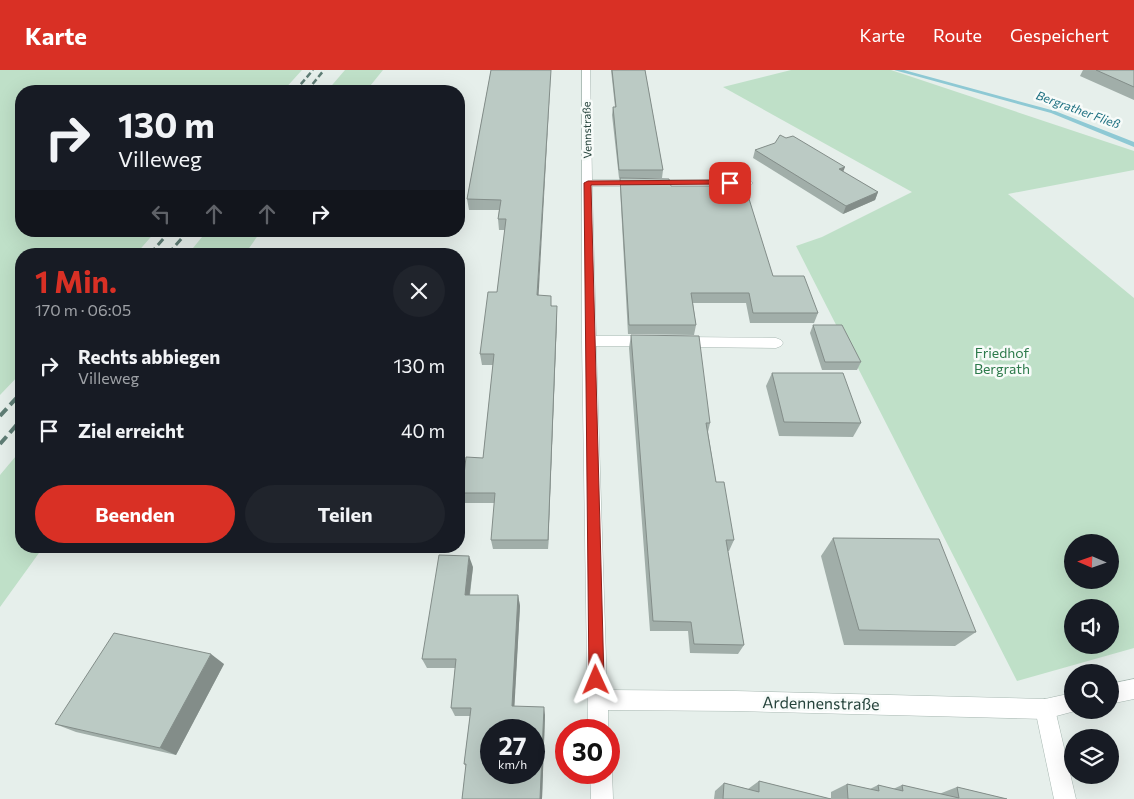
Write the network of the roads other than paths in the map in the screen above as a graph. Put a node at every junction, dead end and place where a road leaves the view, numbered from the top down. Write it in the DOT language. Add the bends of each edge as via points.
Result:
graph roads {
  1 [pos="586,70"];
  2 [pos="588,183"];
  3 [pos="748,183"];
  4 [pos="589,341"];
  5 [pos="776,343"];
  6 [pos="1134,689"];
  7 [pos="1119,692"];
  8 [pos="596,700"];
  9 [pos="1064,705"];
  10 [pos="1045,709"];
  11 [pos="597,719"];
  12 [pos="601,784"];
  13 [pos="602,799"];
  14 [pos="1065,799"];
  1 -- 2 [label="street, Vennstraße"];
  2 -- 3 [label="street"];
  2 -- 4 [label="street, Vennstraße"];
  4 -- 5 [label="street"];
  4 -- 8 [label="street, Vennstraße"];
  6 -- 7 [label="street"];
  8 -- 10 [label="street, Ardennenstraße"];
  8 -- 11 [label="street, Vennstraße"];
  9 -- 10 [label="street, Ardennenstraße"];
  10 -- 14 [label="street"];
  12 -- 13 [label="street"];
}
